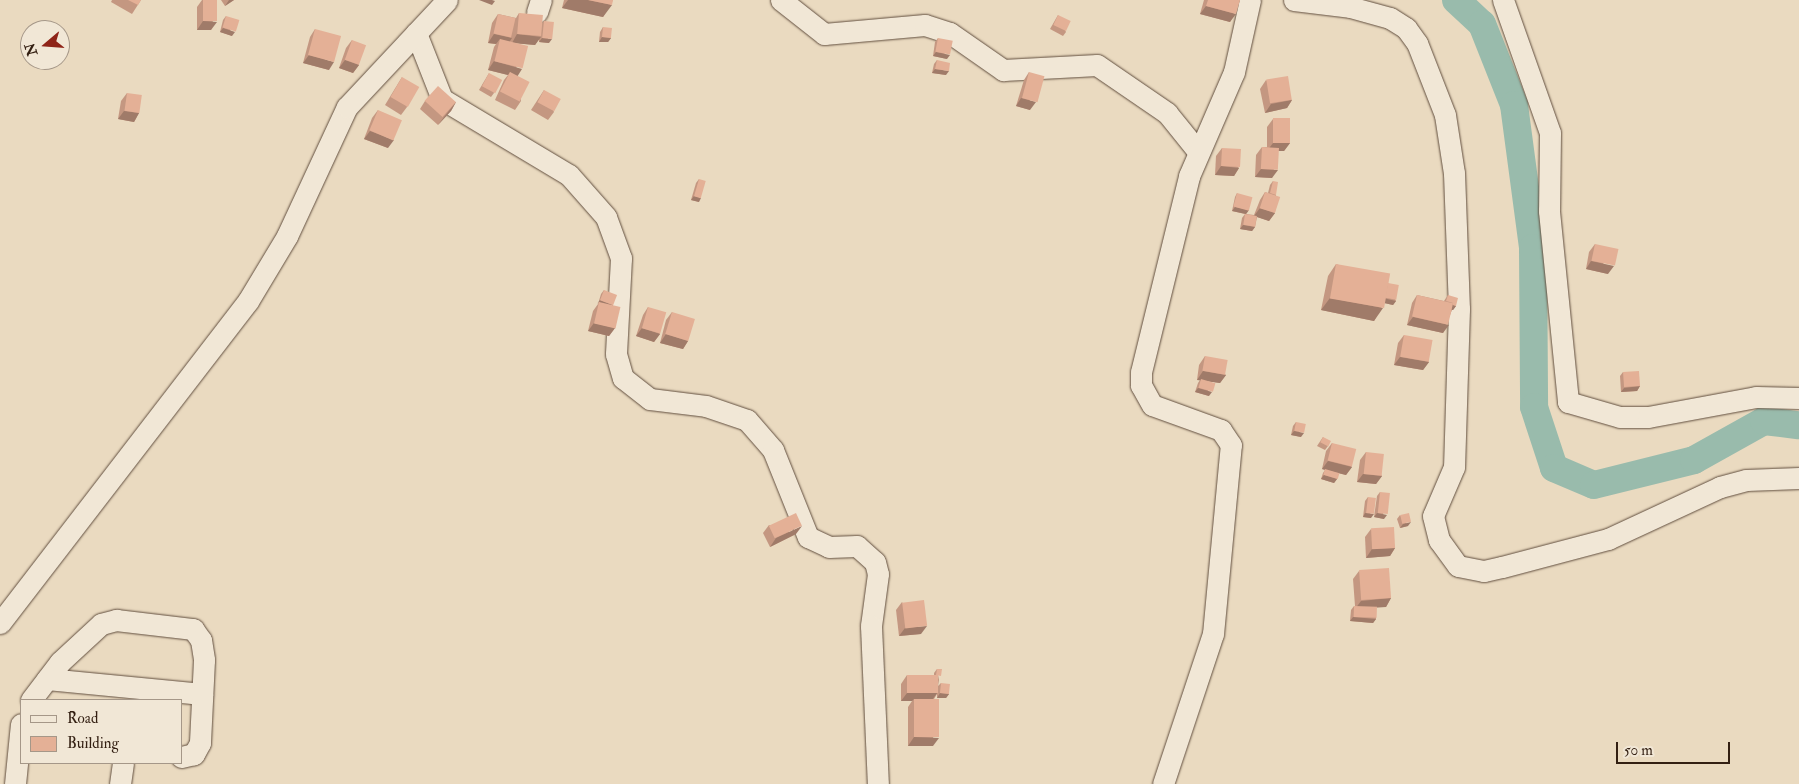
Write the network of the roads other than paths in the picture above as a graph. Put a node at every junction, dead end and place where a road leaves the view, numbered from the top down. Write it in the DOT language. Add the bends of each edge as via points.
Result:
graph roads {
  1 [pos="446,0"];
  2 [pos="781,0"];
  3 [pos="1250,0"];
  4 [pos="1294,0"];
  5 [pos="1503,0"];
  6 [pos="416,33"];
  7 [pos="1197,150"];
  8 [pos="1799,398"];
  9 [pos="1799,478"];
  10 [pos="9,597"];
  11 [pos="0,623"];
  12 [pos="47,679"];
  13 [pos="202,694"];
  14 [pos="32,699"];
  15 [pos="20,735"];
  16 [pos="182,757"];
  17 [pos="123,764"];
  18 [pos="15,784"];
  19 [pos="120,784"];
  20 [pos="878,784"];
  21 [pos="1162,784"];
  1 -- 6 [label="street"];
  2 -- 7 [label="street" via="824,34 924,25 950,33 1003,70 1097,65 1167,113"];
  3 -- 7 [label="street" via="1234,72"];
  4 -- 9 [label="street" via="1350,8 1390,18 1406,28 1417,43 1445,115 1454,174 1457,386 1454,467 1433,516 1439,540 1458,566 1484,571 1502,567 1616,536 1720,487 1746,480"];
  5 -- 8 [label="street" via="1550,134 1549,211 1568,402 1620,417 1648,418 1756,397"];
  6 -- 10 [label="street" via="347,107 287,236 248,301"];
  6 -- 20 [label="street" via="442,99 569,175 606,217 621,258 616,354 623,378 650,399 706,406 747,420 773,450 808,538 829,547 857,546 875,562 878,574 871,626"];
  7 -- 21 [label="street" via="1141,385 1148,400 1163,412 1222,430 1230,445 1230,458 1211,643"];
  10 -- 11 [label="street"];
  12 -- 13 [label="street"];
  12 -- 13 [label="street" via="93,630 108,621 181,625 193,629 201,640"];
  12 -- 14 [label="street"];
  13 -- 16 [label="street" via="199,750"];
  15 -- 18 [label="street"];
  17 -- 19 [label="street"];
}
